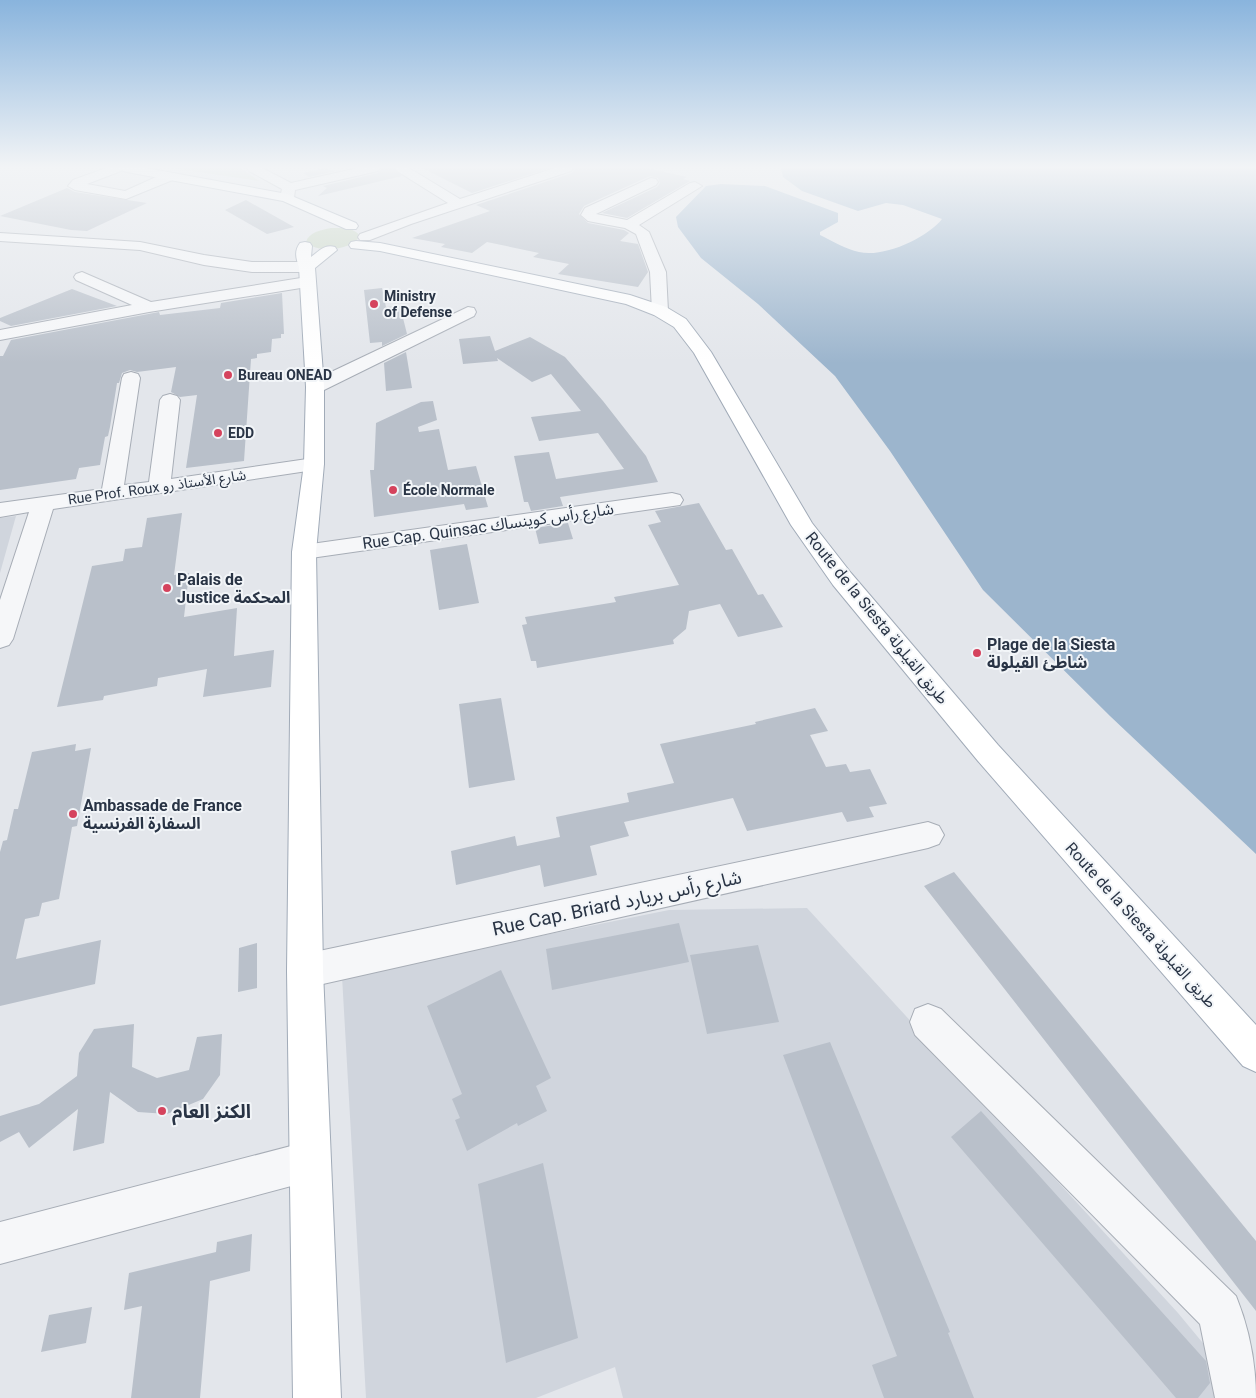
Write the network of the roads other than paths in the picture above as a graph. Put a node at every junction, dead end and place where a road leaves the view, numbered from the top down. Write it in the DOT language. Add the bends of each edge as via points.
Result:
graph roads {
  1 [pos="37,233"];
  2 [pos="309,233"];
  3 [pos="354,233"];
  4 [pos="375,233"];
  5 [pos="642,233"];
  6 [pos="0,237"];
  7 [pos="363,238"];
  8 [pos="313,247"];
  9 [pos="229,262"];
  10 [pos="82,277"];
  11 [pos="149,308"];
  12 [pos="660,311"];
  13 [pos="468,312"];
  14 [pos="0,335"];
  15 [pos="131,378"];
  16 [pos="315,387"];
  17 [pos="170,400"];
  18 [pos="314,464"];
  19 [pos="159,486"];
  20 [pos="112,493"];
  21 [pos="672,500"];
  22 [pos="42,504"];
  23 [pos="0,510"];
  24 [pos="304,552"];
  25 [pos="0,639"];
  26 [pos="928,835"];
  27 [pos="306,971"];
  28 [pos="928,1022"];
  29 [pos="1256,1053"];
  30 [pos="310,1161"];
  31 [pos="0,1243"];
  32 [pos="317,1398"];
  33 [pos="1239,1398"];
  1 -- 9 [label="street" via="149,240 210,253"];
  2 -- 8 [label="main road"];
  3 -- 7 [label="main road"];
  4 -- 7 [label="street"];
  5 -- 12 [label="street" via="658,272"];
  6 -- 9 [label="street" via="140,246"];
  7 -- 8 [label="main road"];
  7 -- 8 [label="main road"];
  7 -- 12 [label="main road, Route de la Siesta طريق القيلولة" via="630,300"];
  8 -- 9 [label="street" via="265,268"];
  8 -- 11 [label="street"];
  8 -- 16 [label="main road"];
  10 -- 11 [label="street"];
  11 -- 14 [label="street"];
  12 -- 29 [label="main road, Route de la Siesta طريق القيلولة" via="680,323 702,352 802,526 842,578 999,767"];
  13 -- 16 [label="street"];
  15 -- 20 [label="street"];
  16 -- 18 [label="main road"];
  17 -- 19 [label="street"];
  18 -- 19 [label="street, Rue Prof. Roux شارع الأستاذ رو"];
  18 -- 24 [label="main road"];
  19 -- 20 [label="street, Rue Prof. Roux شارع الأستاذ رو"];
  20 -- 22 [label="street, Rue Prof. Roux شارع الأستاذ رو"];
  21 -- 24 [label="street, Rue Cap. Quinsac شارع رأس كوينساك"];
  22 -- 23 [label="street, Rue Prof. Roux شارع الأستاذ رو"];
  22 -- 25 [label="street"];
  24 -- 27 [label="main road"];
  26 -- 27 [label="street, Rue Cap. Briard شارع رأس بريارد"];
  27 -- 30 [label="main road"];
  28 -- 33 [label="street" via="1220,1312"];
  30 -- 31 [label="street"];
  30 -- 32 [label="main road"];
}
